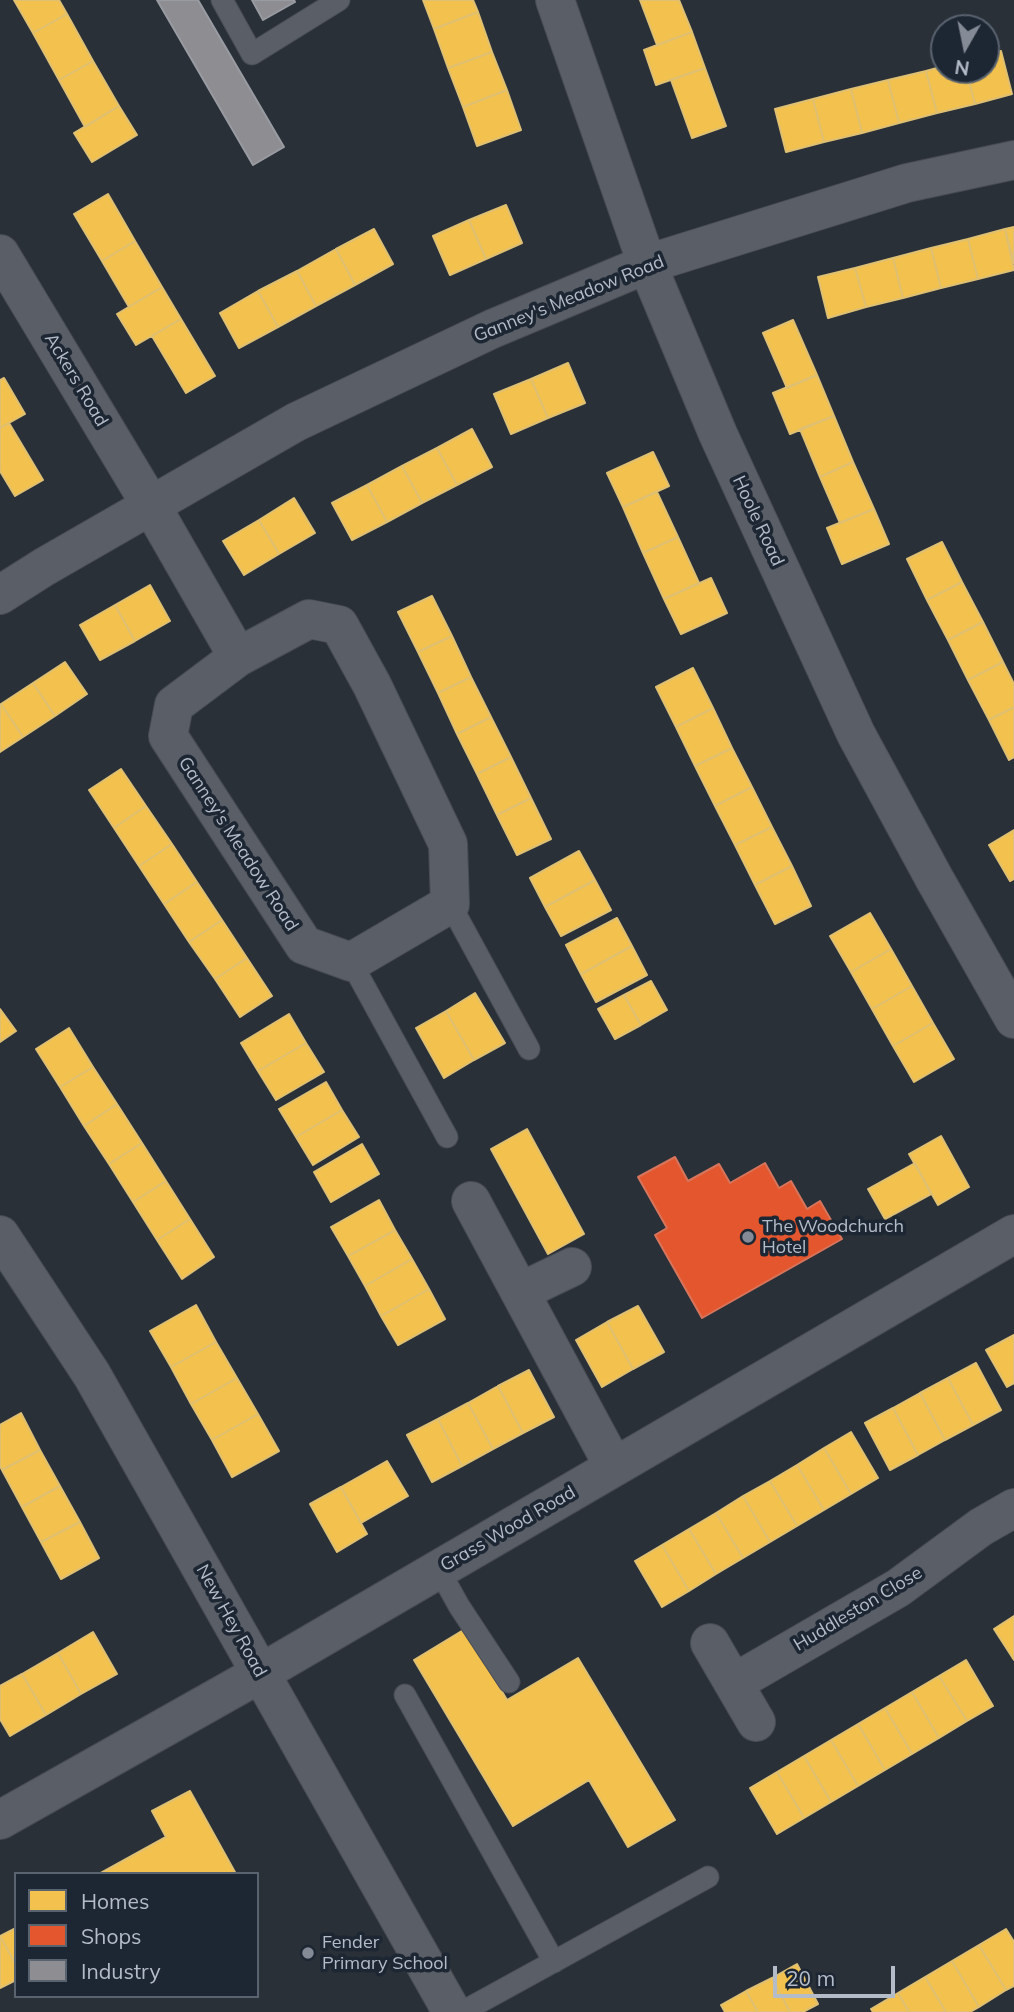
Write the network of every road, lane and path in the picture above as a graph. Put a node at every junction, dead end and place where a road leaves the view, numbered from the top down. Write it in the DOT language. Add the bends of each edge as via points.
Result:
graph roads {
  1 [pos="222,0"];
  2 [pos="339,0"];
  3 [pos="555,0"];
  4 [pos="1014,160"];
  5 [pos="0,254"];
  6 [pos="646,264"];
  7 [pos="152,507"];
  8 [pos="0,595"];
  9 [pos="238,657"];
  10 [pos="450,905"];
  11 [pos="351,962"];
  12 [pos="1014,1019"];
  13 [pos="529,1049"];
  14 [pos="447,1136"];
  15 [pos="471,1202"];
  16 [pos="1014,1234"];
  17 [pos="0,1235"];
  18 [pos="572,1267"];
  19 [pos="520,1292"];
  20 [pos="614,1467"];
  21 [pos="1014,1508"];
  22 [pos="439,1570"];
  23 [pos="710,1643"];
  24 [pos="261,1674"];
  25 [pos="509,1682"];
  26 [pos="734,1683"];
  27 [pos="405,1695"];
  28 [pos="756,1722"];
  29 [pos="0,1820"];
  30 [pos="708,1877"];
  31 [pos="554,1962"];
  32 [pos="453,2012"];
  33 [pos="462,2012"];
  1 -- 2 [label="lane" via="252,54"];
  3 -- 6 [label="street, Hoole Road"];
  4 -- 6 [label="street, Ganney's Meadow Road" via="907,183"];
  5 -- 7 [label="street, Ackers Road"];
  6 -- 7 [label="street, Ganney's Meadow Road" via="296,422"];
  6 -- 12 [label="street, Hoole Road" via="718,434 856,733"];
  7 -- 8 [label="street, Ganney's Meadow Road"];
  7 -- 9 [label="street"];
  9 -- 10 [label="street, Ganney's Meadow Road" via="309,619 339,625 448,845"];
  9 -- 11 [label="street, Ganney's Meadow Road" via="174,705 168,736 304,945"];
  10 -- 11 [label="street"];
  10 -- 13 [label="lane"];
  11 -- 14 [label="lane"];
  15 -- 19 [label="street"];
  16 -- 20 [label="street, Grass Wood Road"];
  17 -- 24 [label="street, New Hey Road" via="92,1375"];
  18 -- 19 [label="street"];
  19 -- 20 [label="street"];
  20 -- 22 [label="street, Grass Wood Road"];
  21 -- 26 [label="street, Huddleston Close" via="898,1588"];
  22 -- 24 [label="street, Grass Wood Road"];
  22 -- 25 [label="lane"];
  23 -- 26 [label="street"];
  24 -- 29 [label="street, Grass Wood Road"];
  24 -- 32 [label="street, New Hey Road"];
  26 -- 28 [label="street"];
  27 -- 31 [label="lane"];
  30 -- 31 [label="lane"];
  31 -- 33 [label="lane"];
}
